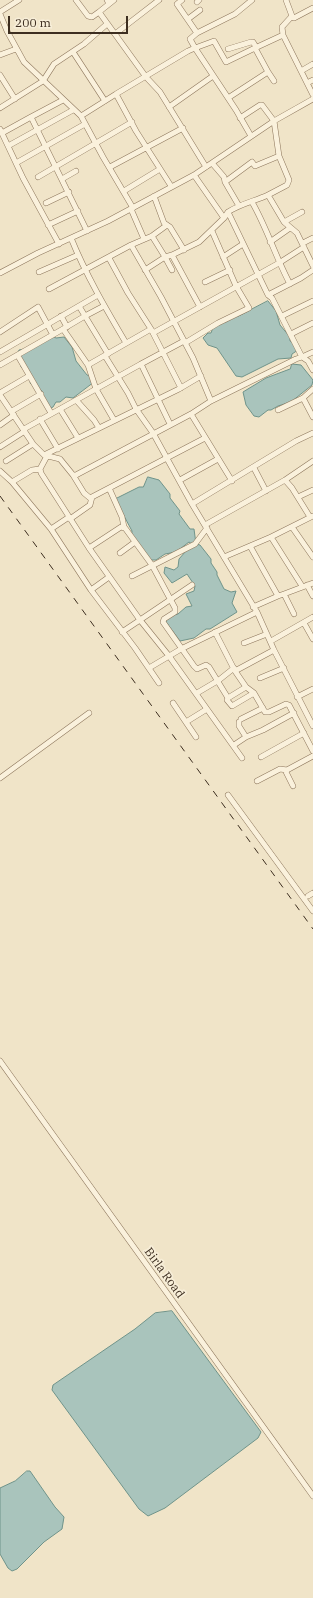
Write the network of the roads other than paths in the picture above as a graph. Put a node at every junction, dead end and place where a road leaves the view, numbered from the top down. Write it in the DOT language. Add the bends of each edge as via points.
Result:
graph roads {
  1 [pos="19,0"];
  2 [pos="76,0"];
  3 [pos="114,0"];
  4 [pos="159,0"];
  5 [pos="182,0"];
  6 [pos="252,0"];
  7 [pos="286,0"];
  8 [pos="108,2"];
  9 [pos="175,2"];
  10 [pos="313,8"];
  11 [pos="200,10"];
  12 [pos="100,12"];
  13 [pos="0,13"];
  14 [pos="292,17"];
  15 [pos="188,19"];
  16 [pos="107,24"];
  17 [pos="197,33"];
  18 [pos="115,34"];
  19 [pos="283,35"];
  20 [pos="195,48"];
  21 [pos="256,48"];
  22 [pos="16,49"];
  23 [pos="228,49"];
  24 [pos="74,52"];
  25 [pos="0,55"];
  26 [pos="313,64"];
  27 [pos="300,71"];
  28 [pos="268,72"];
  29 [pos="0,75"];
  30 [pos="213,76"];
  31 [pos="146,77"];
  32 [pos="313,80"];
  33 [pos="42,81"];
  34 [pos="274,81"];
  35 [pos="307,83"];
  36 [pos="116,94"];
  37 [pos="313,95"];
  38 [pos="228,98"];
  39 [pos="15,99"];
  40 [pos="313,99"];
  41 [pos="63,100"];
  42 [pos="105,101"];
  43 [pos="169,106"];
  44 [pos="0,108"];
  45 [pos="73,110"];
  46 [pos="81,116"];
  47 [pos="31,117"];
  48 [pos="240,118"];
  49 [pos="274,120"];
  50 [pos="132,122"];
  51 [pos="85,124"];
  52 [pos="183,128"];
  53 [pos="37,130"];
  54 [pos="1,131"];
  55 [pos="251,136"];
  56 [pos="96,143"];
  57 [pos="8,146"];
  58 [pos="46,147"];
  59 [pos="146,147"];
  60 [pos="279,156"];
  61 [pos="16,163"];
  62 [pos="212,163"];
  63 [pos="56,167"];
  64 [pos="110,167"];
  65 [pos="206,167"];
  66 [pos="160,169"];
  67 [pos="76,171"];
  68 [pos="194,175"];
  69 [pos="38,177"];
  70 [pos="62,179"];
  71 [pos="225,182"];
  72 [pos="171,186"];
  73 [pos="124,191"];
  74 [pos="68,192"];
  75 [pos="268,195"];
  76 [pos="154,196"];
  77 [pos="46,202"];
  78 [pos="252,202"];
  79 [pos="239,206"];
  80 [pos="132,208"];
  81 [pos="78,211"];
  82 [pos="228,212"];
  83 [pos="302,212"];
  84 [pos="224,218"];
  85 [pos="284,222"];
  86 [pos="48,225"];
  87 [pos="167,225"];
  88 [pos="290,228"];
  89 [pos="87,230"];
  90 [pos="212,230"];
  91 [pos="152,236"];
  92 [pos="71,238"];
  93 [pos="313,238"];
  94 [pos="144,240"];
  95 [pos="270,242"];
  96 [pos="59,244"];
  97 [pos="243,244"];
  98 [pos="131,245"];
  99 [pos="303,245"];
  100 [pos="184,250"];
  101 [pos="172,255"];
  102 [pos="78,256"];
  103 [pos="165,257"];
  104 [pos="224,257"];
  105 [pos="109,258"];
  106 [pos="279,263"];
  107 [pos="145,270"];
  108 [pos="172,270"];
  109 [pos="230,270"];
  110 [pos="85,271"];
  111 [pos="312,271"];
  112 [pos="39,272"];
  113 [pos="0,273"];
  114 [pos="258,274"];
  115 [pos="205,282"];
  116 [pos="290,284"];
  117 [pos="236,286"];
  118 [pos="49,289"];
  119 [pos="98,295"];
  120 [pos="268,295"];
  121 [pos="313,301"];
  122 [pos="79,306"];
  123 [pos="104,306"];
  124 [pos="200,307"];
  125 [pos="61,316"];
  126 [pos="85,316"];
  127 [pos="282,316"];
  128 [pos="174,322"];
  129 [pos="313,323"];
  130 [pos="47,324"];
  131 [pos="66,328"];
  132 [pos="152,331"];
  133 [pos="0,332"];
  134 [pos="291,334"];
  135 [pos="53,335"];
  136 [pos="184,342"];
  137 [pos="126,343"];
  138 [pos="0,352"];
  139 [pos="163,352"];
  140 [pos="313,352"];
  141 [pos="106,355"];
  142 [pos="18,356"];
  143 [pos="302,357"];
  144 [pos="141,364"];
  145 [pos="0,365"];
  146 [pos="88,365"];
  147 [pos="313,370"];
  148 [pos="29,376"];
  149 [pos="118,376"];
  150 [pos="201,376"];
  151 [pos="181,388"];
  152 [pos="96,389"];
  153 [pos="313,389"];
  154 [pos="0,394"];
  155 [pos="41,394"];
  156 [pos="303,398"];
  157 [pos="76,400"];
  158 [pos="158,400"];
  159 [pos="211,401"];
  160 [pos="2,402"];
  161 [pos="60,409"];
  162 [pos="136,409"];
  163 [pos="278,410"];
  164 [pos="13,413"];
  165 [pos="51,413"];
  166 [pos="191,414"];
  167 [pos="313,417"];
  168 [pos="40,419"];
  169 [pos="114,420"];
  170 [pos="170,424"];
  171 [pos="0,425"];
  172 [pos="99,428"];
  173 [pos="24,430"];
  174 [pos="313,433"];
  175 [pos="153,434"];
  176 [pos="78,438"];
  177 [pos="205,438"];
  178 [pos="33,444"];
  179 [pos="0,447"];
  180 [pos="58,449"];
  181 [pos="45,456"];
  182 [pos="167,457"];
  183 [pos="218,459"];
  184 [pos="313,461"];
  185 [pos="6,462"];
  186 [pos="254,468"];
  187 [pos="40,469"];
  188 [pos="0,471"];
  189 [pos="73,475"];
  190 [pos="180,480"];
  191 [pos="284,480"];
  192 [pos="232,481"];
  193 [pos="12,482"];
  194 [pos="109,488"];
  195 [pos="313,490"];
  196 [pos="266,491"];
  197 [pos="92,497"];
  198 [pos="298,497"];
  199 [pos="192,504"];
  200 [pos="311,516"];
  201 [pos="69,518"];
  202 [pos="124,527"];
  203 [pos="206,527"];
  204 [pos="292,527"];
  205 [pos="51,529"];
  206 [pos="271,537"];
  207 [pos="135,542"];
  208 [pos="250,546"];
  209 [pos="89,548"];
  210 [pos="120,553"];
  211 [pos="224,557"];
  212 [pos="313,557"];
  213 [pos="152,565"];
  214 [pos="132,576"];
  215 [pos="109,577"];
  216 [pos="313,582"];
  217 [pos="192,585"];
  218 [pos="305,586"];
  219 [pos="91,590"];
  220 [pos="281,595"];
  221 [pos="313,596"];
  222 [pos="170,598"];
  223 [pos="255,610"];
  224 [pos="294,614"];
  225 [pos="313,617"];
  226 [pos="140,620"];
  227 [pos="304,622"];
  228 [pos="122,632"];
  229 [pos="215,632"];
  230 [pos="267,634"];
  231 [pos="313,639"];
  232 [pos="270,641"];
  233 [pos="244,643"];
  234 [pos="181,649"];
  235 [pos="274,650"];
  236 [pos="169,656"];
  237 [pos="149,668"];
  238 [pos="284,668"];
  239 [pos="234,669"];
  240 [pos="260,678"];
  241 [pos="218,681"];
  242 [pos="159,683"];
  243 [pos="246,687"];
  244 [pos="313,689"];
  245 [pos="196,693"];
  246 [pos="254,693"];
  247 [pos="297,697"];
  248 [pos="228,698"];
  249 [pos="173,704"];
  250 [pos="263,708"];
  251 [pos="207,709"];
  252 [pos="89,713"];
  253 [pos="294,713"];
  254 [pos="186,722"];
  255 [pos="313,726"];
  256 [pos="304,733"];
  257 [pos="196,737"];
  258 [pos="246,737"];
  259 [pos="311,740"];
  260 [pos="234,745"];
  261 [pos="313,751"];
  262 [pos="313,756"];
  263 [pos="262,757"];
  264 [pos="242,758"];
  265 [pos="285,770"];
  266 [pos="0,778"];
  267 [pos="257,781"];
  268 [pos="293,786"];
  269 [pos="228,795"];
  270 [pos="313,893"];
  271 [pos="308,896"];
  272 [pos="313,911"];
  273 [pos="0,1061"];
  274 [pos="313,1496"];
  1 -- 13 [label="street"];
  2 -- 12 [label="street" via="88,16 92,17"];
  3 -- 8 [label="street"];
  4 -- 18 [label="street"];
  5 -- 9 [label="street"];
  6 -- 17 [label="street" via="234,14"];
  7 -- 14 [label="street"];
  8 -- 12 [label="street"];
  9 -- 15 [label="street"];
  10 -- 14 [label="street"];
  11 -- 15 [label="street"];
  12 -- 16 [label="street"];
  13 -- 22 [label="street"];
  14 -- 19 [label="street" via="282,26"];
  15 -- 17 [label="street"];
  16 -- 18 [label="street"];
  16 -- 24 [label="street"];
  17 -- 20 [label="street" via="190,39"];
  18 -- 31 [label="street"];
  19 -- 21 [label="street"];
  19 -- 27 [label="street"];
  20 -- 21 [label="street" via="214,41 226,62"];
  20 -- 30 [label="street"];
  20 -- 31 [label="street"];
  21 -- 23 [label="street" via="251,42"];
  21 -- 28 [label="street"];
  22 -- 25 [label="street"];
  22 -- 33 [label="street"];
  24 -- 33 [label="street" via="54,64"];
  24 -- 42 [label="street"];
  26 -- 27 [label="street"];
  27 -- 35 [label="street"];
  28 -- 34 [label="street"];
  28 -- 38 [label="street"];
  29 -- 39 [label="street"];
  30 -- 38 [label="street"];
  30 -- 43 [label="street"];
  31 -- 36 [label="street"];
  31 -- 43 [label="street"];
  32 -- 35 [label="street"];
  33 -- 39 [label="street"];
  33 -- 41 [label="street"];
  35 -- 37 [label="street"];
  36 -- 42 [label="street"];
  36 -- 50 [label="street"];
  38 -- 48 [label="street"];
  39 -- 44 [label="street"];
  40 -- 49 [label="street"];
  41 -- 45 [label="street"];
  41 -- 47 [label="street"];
  42 -- 46 [label="street"];
  43 -- 52 [label="street"];
  45 -- 46 [label="street"];
  45 -- 53 [label="street"];
  46 -- 51 [label="street"];
  47 -- 53 [label="street"];
  47 -- 54 [label="street"];
  48 -- 49 [label="street" via="261,104"];
  48 -- 55 [label="street"];
  49 -- 55 [label="street"];
  49 -- 60 [label="street"];
  50 -- 56 [label="street"];
  50 -- 59 [label="street"];
  51 -- 56 [label="street"];
  51 -- 58 [label="street"];
  52 -- 59 [label="street"];
  52 -- 65 [label="street"];
  53 -- 57 [label="street"];
  53 -- 58 [label="street"];
  54 -- 57 [label="street"];
  55 -- 62 [label="street"];
  56 -- 63 [label="street"];
  56 -- 64 [label="street"];
  57 -- 61 [label="street"];
  58 -- 61 [label="street"];
  58 -- 63 [label="street"];
  59 -- 64 [label="street"];
  59 -- 66 [label="street"];
  60 -- 71 [label="street" via="255,166 252,162"];
  60 -- 75 [label="street" via="290,180 287,185"];
  61 -- 86 [label="street"];
  62 -- 65 [label="street"];
  62 -- 71 [label="street"];
  63 -- 69 [label="street"];
  63 -- 70 [label="street"];
  64 -- 73 [label="street"];
  65 -- 68 [label="street"];
  66 -- 72 [label="street"];
  66 -- 73 [label="street"];
  67 -- 70 [label="street"];
  68 -- 72 [label="street"];
  68 -- 84 [label="street"];
  70 -- 74 [label="street"];
  71 -- 79 [label="street"];
  72 -- 76 [label="street"];
  73 -- 80 [label="street"];
  74 -- 77 [label="street"];
  74 -- 81 [label="street"];
  75 -- 78 [label="street"];
  75 -- 85 [label="street"];
  76 -- 80 [label="street"];
  76 -- 87 [label="street" via="163,221"];
  78 -- 79 [label="street"];
  78 -- 95 [label="street"];
  79 -- 82 [label="street"];
  80 -- 89 [label="street"];
  80 -- 94 [label="street"];
  81 -- 86 [label="street"];
  81 -- 89 [label="street"];
  82 -- 84 [label="street"];
  82 -- 97 [label="street"];
  83 -- 85 [label="street"];
  84 -- 90 [label="street"];
  85 -- 88 [label="street"];
  86 -- 96 [label="street"];
  87 -- 91 [label="street"];
  87 -- 100 [label="street"];
  88 -- 95 [label="street"];
  88 -- 99 [label="street" via="295,231"];
  89 -- 92 [label="street"];
  90 -- 100 [label="street" via="199,242"];
  90 -- 104 [label="street"];
  91 -- 94 [label="street"];
  91 -- 103 [label="street"];
  92 -- 96 [label="street"];
  92 -- 102 [label="street"];
  93 -- 99 [label="street"];
  94 -- 98 [label="street"];
  95 -- 106 [label="street"];
  96 -- 113 [label="street"];
  97 -- 104 [label="street"];
  97 -- 114 [label="street"];
  98 -- 105 [label="street"];
  98 -- 107 [label="street"];
  99 -- 106 [label="street"];
  99 -- 111 [label="street"];
  100 -- 101 [label="street"];
  101 -- 103 [label="street"];
  101 -- 124 [label="street"];
  102 -- 110 [label="street"];
  102 -- 112 [label="street"];
  103 -- 107 [label="street"];
  103 -- 108 [label="street"];
  104 -- 109 [label="street"];
  105 -- 110 [label="street"];
  105 -- 132 [label="street"];
  106 -- 114 [label="street"];
  106 -- 116 [label="street"];
  107 -- 128 [label="street"];
  109 -- 115 [label="street"];
  109 -- 117 [label="street"];
  110 -- 118 [label="street"];
  110 -- 119 [label="street"];
  111 -- 116 [label="street"];
  114 -- 117 [label="street"];
  114 -- 120 [label="street"];
  116 -- 120 [label="street"];
  117 -- 124 [label="street"];
  117 -- 136 [label="street" via="249,309"];
  119 -- 122 [label="street"];
  119 -- 123 [label="street"];
  120 -- 127 [label="street"];
  121 -- 127 [label="street"];
  122 -- 125 [label="street"];
  122 -- 126 [label="street"];
  123 -- 126 [label="street"];
  123 -- 137 [label="street"];
  124 -- 128 [label="street"];
  125 -- 130 [label="street"];
  125 -- 131 [label="street"];
  126 -- 131 [label="street"];
  126 -- 141 [label="street"];
  127 -- 134 [label="street"];
  128 -- 132 [label="street"];
  128 -- 136 [label="street"];
  129 -- 134 [label="street"];
  130 -- 133 [label="street" via="38,307"];
  130 -- 135 [label="street"];
  130 -- 138 [label="street"];
  131 -- 135 [label="street"];
  131 -- 146 [label="street"];
  132 -- 137 [label="street"];
  132 -- 139 [label="street"];
  134 -- 143 [label="street"];
  135 -- 142 [label="street"];
  136 -- 139 [label="street"];
  136 -- 150 [label="street"];
  137 -- 141 [label="street"];
  139 -- 144 [label="street"];
  139 -- 151 [label="street"];
  140 -- 143 [label="street"];
  141 -- 146 [label="street"];
  141 -- 149 [label="street"];
  142 -- 145 [label="street"];
  142 -- 148 [label="street"];
  143 -- 147 [label="street"];
  143 -- 159 [label="street"];
  144 -- 149 [label="street"];
  144 -- 158 [label="street"];
  146 -- 152 [label="street"];
  148 -- 154 [label="street"];
  148 -- 155 [label="street"];
  149 -- 152 [label="street"];
  149 -- 162 [label="street"];
  150 -- 151 [label="street"];
  150 -- 159 [label="street"];
  151 -- 158 [label="street"];
  152 -- 157 [label="street"];
  152 -- 169 [label="street"];
  153 -- 156 [label="street"];
  154 -- 160 [label="street"];
  155 -- 164 [label="street"];
  155 -- 165 [label="street"];
  156 -- 163 [label="street"];
  156 -- 167 [label="street"];
  157 -- 161 [label="street"];
  157 -- 172 [label="street"];
  158 -- 162 [label="street"];
  158 -- 170 [label="street"];
  159 -- 166 [label="street"];
  160 -- 164 [label="street"];
  161 -- 165 [label="street"];
  161 -- 176 [label="street"];
  162 -- 169 [label="street"];
  162 -- 175 [label="street"];
  164 -- 171 [label="street"];
  164 -- 173 [label="street"];
  165 -- 168 [label="street"];
  166 -- 170 [label="street"];
  166 -- 177 [label="street"];
  168 -- 173 [label="street"];
  168 -- 180 [label="street"];
  169 -- 172 [label="street"];
  170 -- 175 [label="street"];
  172 -- 176 [label="street"];
  173 -- 178 [label="street"];
  173 -- 179 [label="street"];
  174 -- 186 [label="street"];
  175 -- 182 [label="street"];
  175 -- 189 [label="street"];
  176 -- 180 [label="street"];
  177 -- 182 [label="street"];
  177 -- 183 [label="street"];
  178 -- 181 [label="street"];
  178 -- 185 [label="street"];
  180 -- 181 [label="street"];
  181 -- 187 [label="street"];
  181 -- 189 [label="street" via="60,459"];
  182 -- 190 [label="street"];
  182 -- 194 [label="street"];
  183 -- 190 [label="street"];
  183 -- 192 [label="street"];
  184 -- 191 [label="street"];
  186 -- 192 [label="street"];
  186 -- 196 [label="street"];
  187 -- 193 [label="street" via="32,470"];
  187 -- 201 [label="street"];
  188 -- 193 [label="street"];
  189 -- 197 [label="street" via="86,495"];
  190 -- 199 [label="street"];
  191 -- 196 [label="street"];
  191 -- 198 [label="street"];
  192 -- 199 [label="street"];
  193 -- 205 [label="street"];
  194 -- 197 [label="street"];
  194 -- 202 [label="street"];
  195 -- 198 [label="street"];
  196 -- 203 [label="street"];
  197 -- 201 [label="street" via="90,505"];
  198 -- 200 [label="street"];
  199 -- 203 [label="street"];
  200 -- 204 [label="street"];
  201 -- 205 [label="street"];
  201 -- 209 [label="street"];
  202 -- 207 [label="street"];
  202 -- 209 [label="street"];
  203 -- 211 [label="street"];
  203 -- 213 [label="street" via="195,544"];
  204 -- 206 [label="street"];
  204 -- 212 [label="street"];
  205 -- 219 [label="street"];
  206 -- 208 [label="street"];
  206 -- 218 [label="street"];
  207 -- 210 [label="street"];
  207 -- 213 [label="street"];
  208 -- 211 [label="street"];
  208 -- 220 [label="street"];
  209 -- 215 [label="street"];
  211 -- 223 [label="street"];
  213 -- 214 [label="street"];
  213 -- 222 [label="street"];
  215 -- 219 [label="street"];
  215 -- 226 [label="street"];
  216 -- 218 [label="street"];
  217 -- 222 [label="street"];
  218 -- 220 [label="street"];
  218 -- 221 [label="street"];
  219 -- 228 [label="street"];
  220 -- 223 [label="street"];
  220 -- 224 [label="street"];
  222 -- 226 [label="street"];
  222 -- 234 [label="street" via="176,610 163,622"];
  223 -- 229 [label="street"];
  223 -- 230 [label="street"];
  225 -- 227 [label="street"];
  226 -- 228 [label="street"];
  226 -- 236 [label="street"];
  227 -- 231 [label="street"];
  227 -- 232 [label="street"];
  228 -- 237 [label="street"];
  229 -- 234 [label="street"];
  229 -- 239 [label="street"];
  230 -- 232 [label="street"];
  230 -- 233 [label="street"];
  232 -- 235 [label="street"];
  234 -- 236 [label="street"];
  234 -- 241 [label="street" via="195,668 208,666"];
  235 -- 238 [label="street"];
  235 -- 239 [label="street"];
  236 -- 237 [label="street"];
  236 -- 245 [label="street"];
  237 -- 242 [label="street"];
  238 -- 240 [label="street"];
  238 -- 247 [label="street"];
  239 -- 241 [label="street"];
  239 -- 243 [label="street"];
  241 -- 245 [label="street"];
  241 -- 248 [label="street"];
  243 -- 246 [label="street"];
  243 -- 248 [label="street"];
  244 -- 247 [label="street"];
  245 -- 251 [label="street"];
  246 -- 248 [label="street" via="232,706"];
  246 -- 250 [label="street"];
  247 -- 255 [label="street"];
  249 -- 254 [label="street"];
  250 -- 253 [label="street" via="268,713 286,704"];
  250 -- 258 [label="street" via="240,721 239,726"];
  251 -- 254 [label="street"];
  251 -- 260 [label="street"];
  252 -- 266 [label="street"];
  253 -- 256 [label="street"];
  253 -- 258 [label="street"];
  254 -- 257 [label="street"];
  256 -- 259 [label="street"];
  256 -- 263 [label="street"];
  258 -- 260 [label="street"];
  259 -- 261 [label="street"];
  260 -- 264 [label="street"];
  262 -- 265 [label="street"];
  265 -- 267 [label="street" via="280,769"];
  265 -- 268 [label="street"];
  269 -- 272 [label="street"];
  270 -- 271 [label="street"];
  273 -- 274 [label="street, Birla Road"];
}
